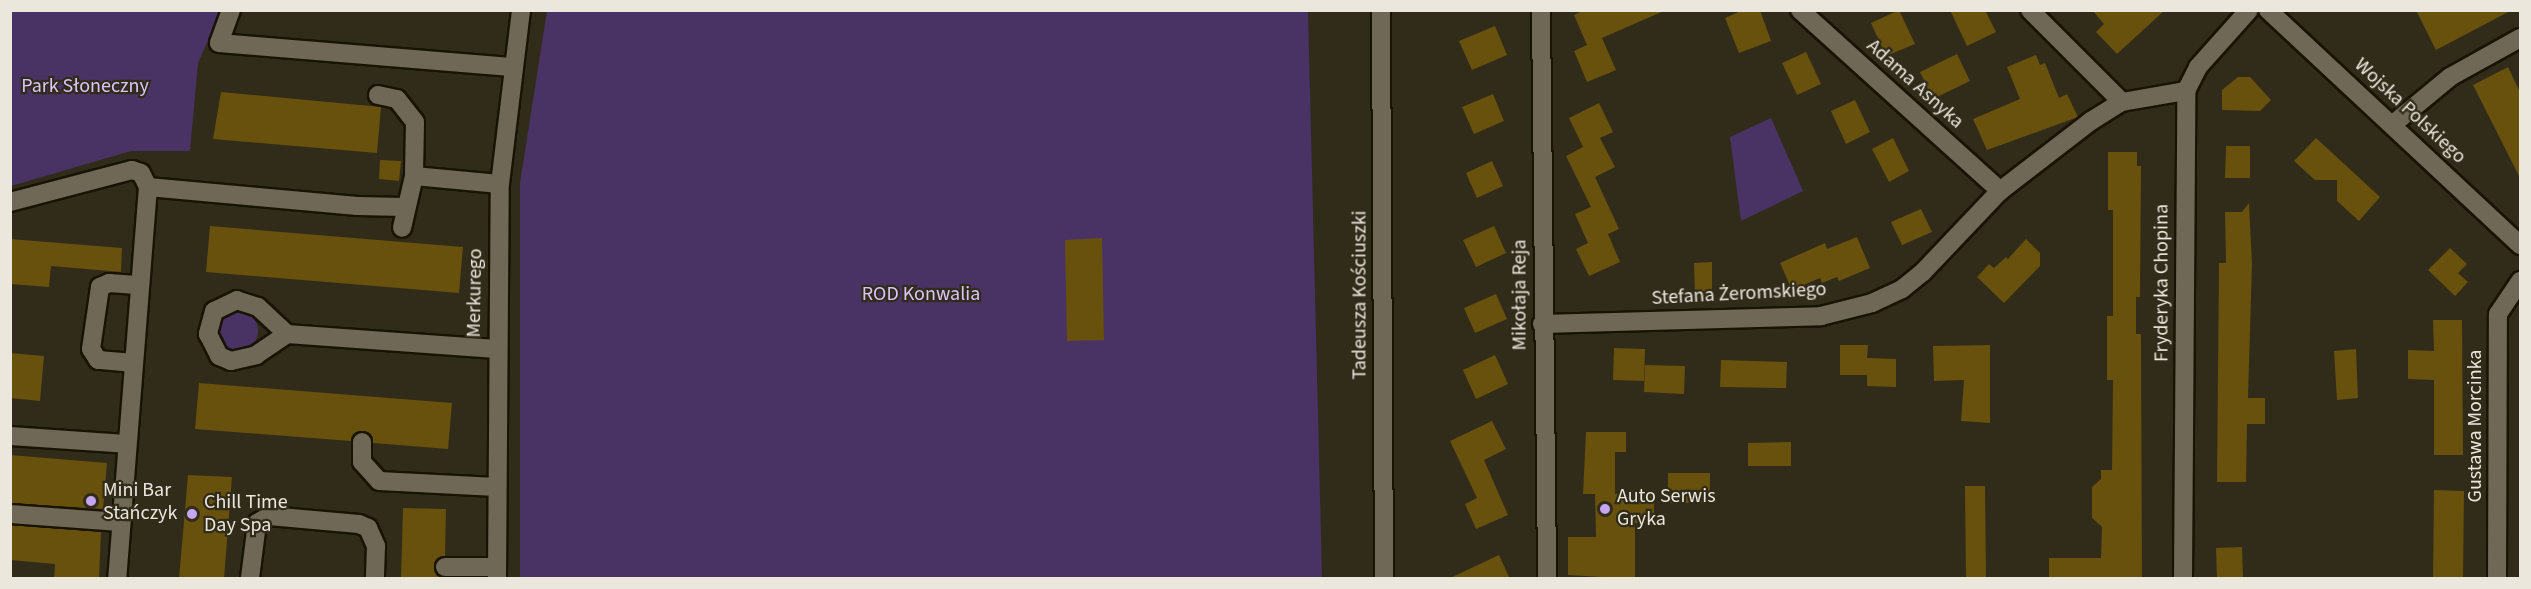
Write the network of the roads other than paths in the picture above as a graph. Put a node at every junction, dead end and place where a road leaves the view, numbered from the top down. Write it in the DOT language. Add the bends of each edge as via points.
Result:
graph roads {
  1 [pos="231,10"];
  2 [pos="521,10"];
  3 [pos="1381,10"];
  4 [pos="1541,10"];
  5 [pos="1800,10"];
  6 [pos="2030,10"];
  7 [pos="2249,10"];
  8 [pos="2277,13"];
  9 [pos="2520,38"];
  10 [pos="514,68"];
  11 [pos="2186,91"];
  12 [pos="378,95"];
  13 [pos="2122,102"];
  14 [pos="2392,125"];
  15 [pos="414,176"];
  16 [pos="500,184"];
  17 [pos="148,187"];
  18 [pos="2000,191"];
  19 [pos="10,202"];
  20 [pos="404,207"];
  21 [pos="402,228"];
  22 [pos="2520,245"];
  23 [pos="2520,281"];
  24 [pos="140,285"];
  25 [pos="1542,324"];
  26 [pos="287,334"];
  27 [pos="496,349"];
  28 [pos="134,363"];
  29 [pos="10,436"];
  30 [pos="362,442"];
  31 [pos="126,444"];
  32 [pos="496,487"];
  33 [pos="10,514"];
  34 [pos="120,522"];
  35 [pos="445,567"];
  36 [pos="497,573"];
  37 [pos="117,579"];
  38 [pos="250,579"];
  39 [pos="375,579"];
  40 [pos="1384,579"];
  41 [pos="1547,579"];
  42 [pos="2182,579"];
  43 [pos="2497,579"];
  1 -- 10 [label="street" via="219,43"];
  2 -- 10 [label="street, Merkurego"];
  3 -- 40 [label="street, Tadeusza Kościuszki"];
  4 -- 25 [label="street, Mikołaja Reja"];
  5 -- 18 [label="street, Adama Asnyka"];
  6 -- 13 [label="street"];
  7 -- 11 [label="street, Fryderyka Chopina" via="2198,68"];
  8 -- 14 [label="street, Wojska Polskiego"];
  9 -- 14 [label="street" via="2450,77"];
  10 -- 16 [label="street, Merkurego"];
  11 -- 13 [label="street, Stefana Żeromskiego"];
  11 -- 42 [label="street, Fryderyka Chopina"];
  12 -- 15 [label="street" via="397,99 415,122"];
  13 -- 18 [label="street, Stefana Żeromskiego"];
  14 -- 22 [label="street, Wojska Polskiego"];
  15 -- 16 [label="street"];
  15 -- 20 [label="street"];
  16 -- 27 [label="street, Merkurego"];
  17 -- 19 [label="street" via="141,173 132,170"];
  17 -- 20 [label="street"];
  17 -- 24 [label="street"];
  18 -- 25 [label="street, Stefana Żeromskiego" via="1923,272 1902,289 1872,303 1821,316"];
  20 -- 21 [label="street"];
  23 -- 43 [label="street, Gustawa Morcinka" via="2498,314"];
  24 -- 28 [label="street"];
  24 -- 28 [label="street" via="109,283 100,287 91,349 98,360"];
  25 -- 41 [label="street, Mikołaja Reja"];
  26 -- 27 [label="street"];
  27 -- 32 [label="street, Merkurego"];
  28 -- 31 [label="street"];
  29 -- 31 [label="street"];
  30 -- 32 [label="street" via="362,462 379,481"];
  31 -- 34 [label="street"];
  32 -- 36 [label="street, Merkurego"];
  33 -- 34 [label="street"];
  34 -- 37 [label="street"];
  35 -- 36 [label="street"];
  38 -- 39 [label="street" via="256,523 269,516 368,528 376,546"];
}
